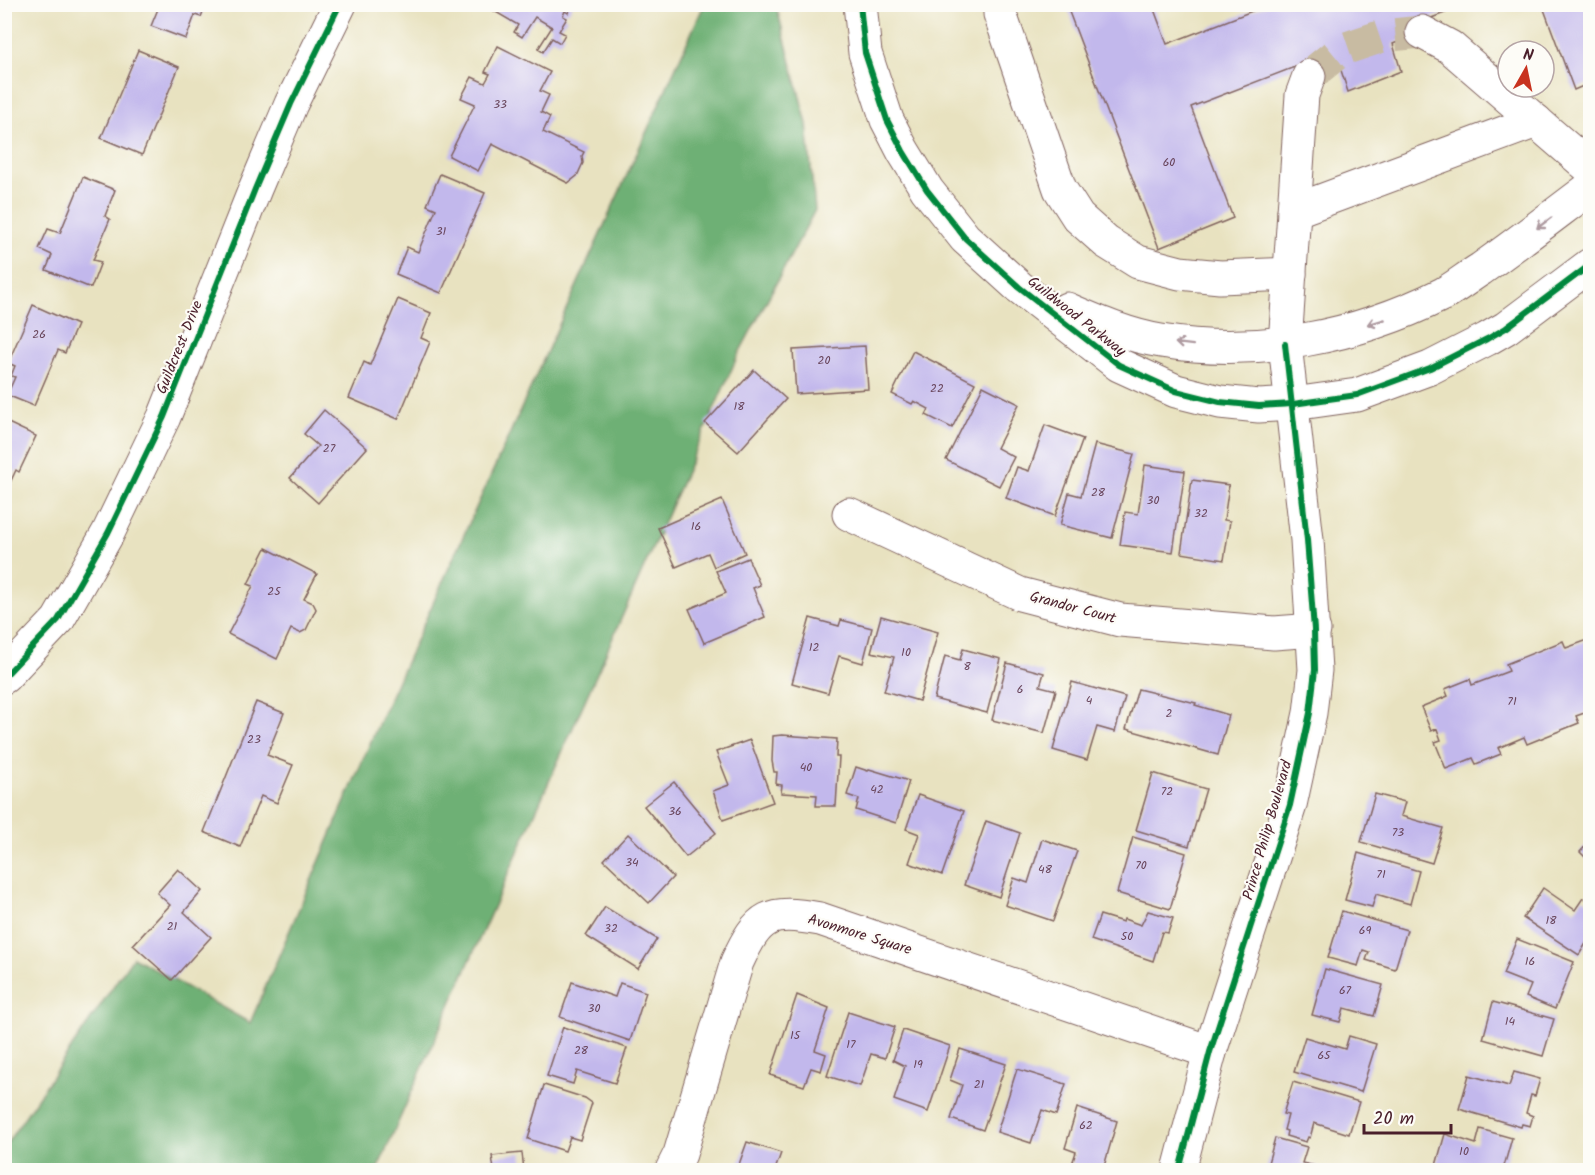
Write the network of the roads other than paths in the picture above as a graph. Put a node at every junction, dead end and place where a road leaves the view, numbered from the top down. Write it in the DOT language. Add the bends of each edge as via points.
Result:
graph roads {
  1 [pos="340,4"];
  2 [pos="860,4"];
  3 [pos="1000,4"];
  4 [pos="1422,32"];
  5 [pos="1309,76"];
  6 [pos="1536,121"];
  7 [pos="1590,168"];
  8 [pos="1590,188"];
  9 [pos="1294,211"];
  10 [pos="1590,265"];
  11 [pos="1290,274"];
  12 [pos="1019,287"];
  13 [pos="1285,344"];
  14 [pos="1293,404"];
  15 [pos="849,514"];
  16 [pos="1314,630"];
  17 [pos="4,677"];
  18 [pos="1210,1052"];
  19 [pos="672,1170"];
  20 [pos="1179,1170"];
  1 -- 17 [label="street, Guildcrest Drive" via="291,104 164,417 108,533 58,620"];
  2 -- 12 [label="street, Guildwood Parkway" via="865,53 887,120 903,152 965,238"];
  3 -- 11 [label="street" via="1000,14 1060,189 1078,217 1106,242 1138,262 1221,278"];
  4 -- 6 [label="street" via="1450,47"];
  5 -- 9 [label="street, Prince Philip Boulevard" via="1302,95"];
  6 -- 7 [label="street"];
  6 -- 9 [label="street"];
  8 -- 13 [label="street, Guildwood Parkway, one-way" via="1444,293 1387,318"];
  9 -- 11 [label="street, Prince Philip Boulevard"];
  10 -- 14 [label="street, Guildwood Parkway" via="1506,328 1430,368 1357,395"];
  11 -- 13 [label="street, Prince Philip Boulevard"];
  13 -- 12 [label="street, Guildwood Parkway, one-way" via="1207,347 1159,341 1108,327"];
  12 -- 14 [label="street, Guildwood Parkway" via="1119,365 1176,391 1220,402"];
  13 -- 14 [label="street, Prince Philip Boulevard"];
  14 -- 16 [label="street, Prince Philip Boulevard"];
  15 -- 16 [label="street, Grandor Court" via="1020,594 1120,620 1274,633"];
  16 -- 18 [label="street, Prince Philip Boulevard" via="1310,713 1290,806"];
  18 -- 19 [label="street, Avonmore Square" via="819,919 794,915 766,918 751,933 737,962"];
  18 -- 20 [label="street, Prince Philip Boulevard"];
}
